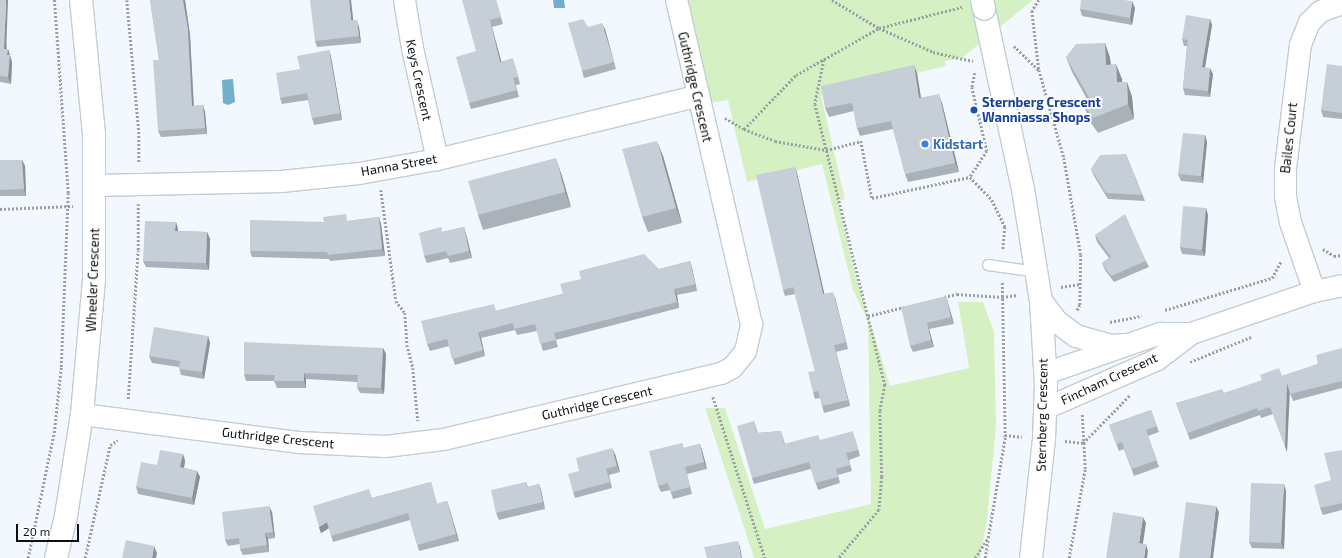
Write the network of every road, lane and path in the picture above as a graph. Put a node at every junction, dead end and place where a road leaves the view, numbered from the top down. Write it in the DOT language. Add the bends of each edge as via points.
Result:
graph roads {
  1 [pos="54,0"];
  2 [pos="81,0"];
  3 [pos="127,0"];
  4 [pos="404,0"];
  5 [pos="676,0"];
  6 [pos="832,0"];
  7 [pos="1039,0"];
  8 [pos="1342,3"];
  9 [pos="977,5"];
  10 [pos="879,28"];
  11 [pos="1012,44"];
  12 [pos="824,60"];
  13 [pos="1039,70"];
  14 [pos="696,96"];
  15 [pos="723,112"];
  16 [pos="744,129"];
  17 [pos="139,132"];
  18 [pos="826,150"];
  19 [pos="437,159"];
  20 [pos="378,169"];
  21 [pos="970,177"];
  22 [pos="95,185"];
  23 [pos="67,206"];
  24 [pos="0,209"];
  25 [pos="138,217"];
  26 [pos="1300,251"];
  27 [pos="1342,255"];
  28 [pos="988,265"];
  29 [pos="1037,272"];
  30 [pos="1342,285"];
  31 [pos="1314,291"];
  32 [pos="1002,297"];
  33 [pos="942,298"];
  34 [pos="1041,301"];
  35 [pos="912,305"];
  36 [pos="1157,312"];
  37 [pos="1149,314"];
  38 [pos="868,316"];
  39 [pos="1105,323"];
  40 [pos="1068,330"];
  41 [pos="1191,333"];
  42 [pos="1254,336"];
  43 [pos="1125,345"];
  44 [pos="1189,362"];
  45 [pos="1045,373"];
  46 [pos="706,377"];
  47 [pos="129,386"];
  48 [pos="1134,391"];
  49 [pos="1081,406"];
  50 [pos="1045,408"];
  51 [pos="82,414"];
  52 [pos="1005,435"];
  53 [pos="123,438"];
  54 [pos="1044,439"];
  55 [pos="420,442"];
  56 [pos="1083,443"];
  57 [pos="988,538"];
  58 [pos="28,558"];
  59 [pos="56,558"];
  60 [pos="85,558"];
  61 [pos="765,558"];
  62 [pos="839,558"];
  63 [pos="985,558"];
  64 [pos="1030,558"];
  65 [pos="1069,558"];
  1 -- 23 [label="path"];
  2 -- 22 [label="street, Wheeler Crescent" via="94,134"];
  3 -- 17 [label="path"];
  4 -- 19 [label="street, Keys Crescent"];
  5 -- 14 [label="street, Guthridge Crescent"];
  6 -- 10 [label="path"];
  7 -- 13 [label="path" via="1032,10"];
  8 -- 26 [label="street, Bailes Court" via="1320,11 1309,22 1300,44 1285,168 1285,196"];
  9 -- 10 [label="path"];
  9 -- 29 [label="street, Sternberg Crescent" via="1023,189"];
  10 -- 12 [label="path"];
  11 -- 13 [label="path"];
  12 -- 16 [label="path" via="796,75"];
  12 -- 18 [label="path" via="815,104"];
  13 -- 40 [label="path" via="1064,158 1081,255 1080,305"];
  14 -- 19 [label="street, Hanna Street"];
  14 -- 46 [label="street, Guthridge Crescent" via="751,324 745,351 732,367"];
  15 -- 16 [label="path" via="726,119"];
  16 -- 18 [label="path" via="775,141"];
  18 -- 21 [label="path" via="861,141 872,198"];
  18 -- 38 [label="path"];
  19 -- 20 [label="street, Hanna Street"];
  20 -- 22 [label="street, Hanna Street" via="281,181"];
  20 -- 55 [label="path" via="396,301 405,313"];
  22 -- 51 [label="street, Wheeler Crescent" via="94,279"];
  23 -- 24 [label="path"];
  23 -- 58 [label="path" via="61,366 54,433"];
  25 -- 47 [label="path"];
  26 -- 27 [label="path" via="1317,245 1334,256"];
  26 -- 31 [label="street, Bailes Court"];
  26 -- 36 [label="path" via="1283,256 1272,278"];
  28 -- 29 [label="lane"];
  29 -- 34 [label="street, Sternberg Crescent"];
  30 -- 31 [label="street, Fincham Crescent"];
  31 -- 41 [label="street, Fincham Crescent"];
  32 -- 33 [label="path" via="957,294"];
  34 -- 40 [label="street" via="1056,321"];
  34 -- 45 [label="street, Sternberg Crescent"];
  35 -- 38 [label="path"];
  37 -- 39 [label="path"];
  38 -- 62 [label="path" via="885,385 880,412 882,477 879,510"];
  40 -- 43 [label="street" via="1088,341 1112,346"];
  41 -- 43 [label="street, Fincham Crescent" via="1160,333"];
  41 -- 50 [label="street, Fincham Crescent" via="1157,359"];
  42 -- 44 [label="path"];
  43 -- 45 [label="street, Fincham Crescent"];
  45 -- 50 [label="street, Sternberg Crescent"];
  46 -- 55 [label="street, Guthridge Crescent" via="443,439"];
  46 -- 61 [label="path"];
  48 -- 56 [label="path"];
  49 -- 56 [label="path"];
  50 -- 54 [label="street, Sternberg Crescent"];
  51 -- 55 [label="street, Guthridge Crescent" via="328,445 385,446"];
  51 -- 59 [label="street, Wheeler Crescent" via="66,516"];
  52 -- 54 [label="path"];
  53 -- 60 [label="path" via="110,445"];
  54 -- 56 [label="path"];
  54 -- 64 [label="street, Sternberg Crescent"];
  56 -- 65 [label="path" via="1085,469"];
  57 -- 63 [label="path"];
}
